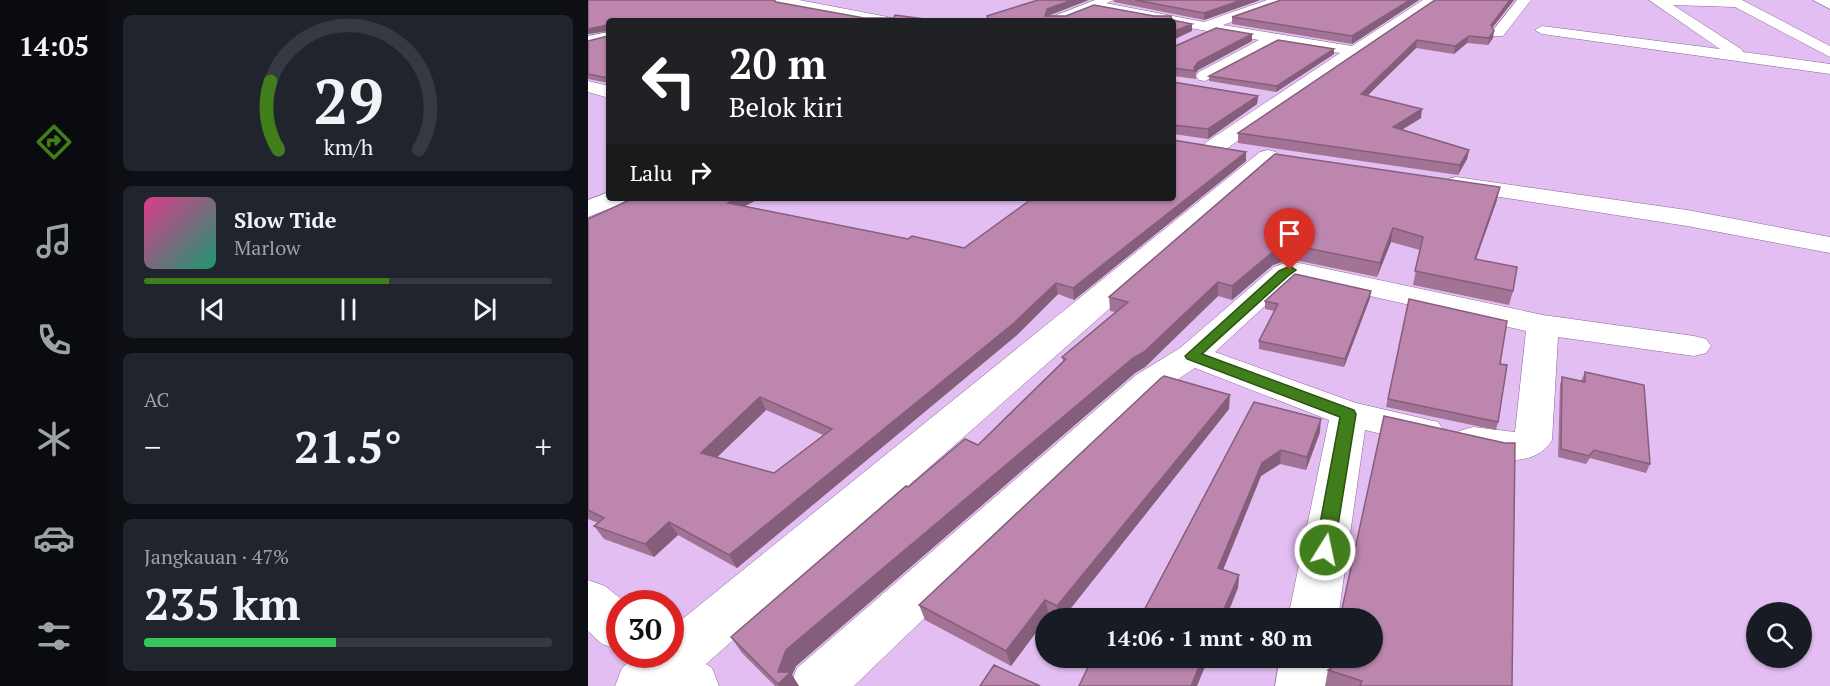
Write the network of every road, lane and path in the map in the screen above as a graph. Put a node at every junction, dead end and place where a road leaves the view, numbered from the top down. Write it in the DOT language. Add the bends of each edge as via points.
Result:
graph roads {
  1 [pos="778,0"];
  2 [pos="1279,0"];
  3 [pos="1432,0"];
  4 [pos="1524,0"];
  5 [pos="1820,0"];
  6 [pos="1657,1"];
  7 [pos="1101,2"];
  8 [pos="1735,2"];
  9 [pos="1830,4"];
  10 [pos="1223,8"];
  11 [pos="1245,13"];
  12 [pos="872,18"];
  13 [pos="1061,18"];
  14 [pos="1168,18"];
  15 [pos="1279,18"];
  16 [pos="1176,20"];
  17 [pos="1210,28"];
  18 [pos="1542,30"];
  19 [pos="1357,32"];
  20 [pos="1498,33"];
  21 [pos="606,36"];
  22 [pos="1379,36"];
  23 [pos="1192,38"];
  24 [pos="1274,38"];
  25 [pos="588,41"];
  26 [pos="1356,51"];
  27 [pos="1830,52"];
  28 [pos="1743,57"];
  29 [pos="1830,69"];
  30 [pos="1205,76"];
  31 [pos="1187,85"];
  32 [pos="588,86"];
  33 [pos="606,91"];
  34 [pos="1222,91"];
  35 [pos="1257,96"];
  36 [pos="1280,100"];
  37 [pos="1431,180"];
  38 [pos="608,201"];
  39 [pos="588,209"];
  40 [pos="1830,245"];
  41 [pos="1544,325"];
  42 [pos="1694,346"];
  43 [pos="1192,356"];
  44 [pos="1349,414"];
  45 [pos="588,602"];
  46 [pos="1315,608"];
  47 [pos="606,617"];
  48 [pos="1304,668"];
  49 [pos="662,673"];
  50 [pos="816,686"];
  51 [pos="1301,686"];
  1 -- 12 [label="street"];
  2 -- 11 [label="street"];
  3 -- 22 [label="street"];
  4 -- 20 [label="street"];
  5 -- 9 [label="street"];
  6 -- 8 [label="street"];
  6 -- 28 [label="street"];
  7 -- 13 [label="street"];
  7 -- 14 [label="street"];
  8 -- 27 [label="street"];
  10 -- 11 [label="street"];
  11 -- 15 [label="street"];
  11 -- 17 [label="street"];
  16 -- 17 [label="street"];
  17 -- 23 [label="street"];
  17 -- 24 [label="street"];
  18 -- 28 [label="street"];
  19 -- 22 [label="street"];
  21 -- 25 [label="street"];
  22 -- 26 [label="street"];
  24 -- 26 [label="street"];
  24 -- 30 [label="street"];
  26 -- 36 [label="street"];
  28 -- 29 [label="street"];
  31 -- 34 [label="street"];
  32 -- 33 [label="street"];
  35 -- 36 [label="street"];
  36 -- 49 [label="street" via="1203,146 1280,158"];
  37 -- 40 [label="street" via="1687,218"];
  38 -- 39 [label="street"];
  41 -- 42 [label="street"];
  41 -- 43 [label="street" via="1290,270"];
  41 -- 44 [label="street" via="1533,440 1522,447 1499,447"];
  43 -- 44 [label="street"];
  43 -- 50 [label="street" via="1148,383"];
  44 -- 46 [label="street"];
  45 -- 47 [label="street"];
  48 -- 51 [label="street"];
}
